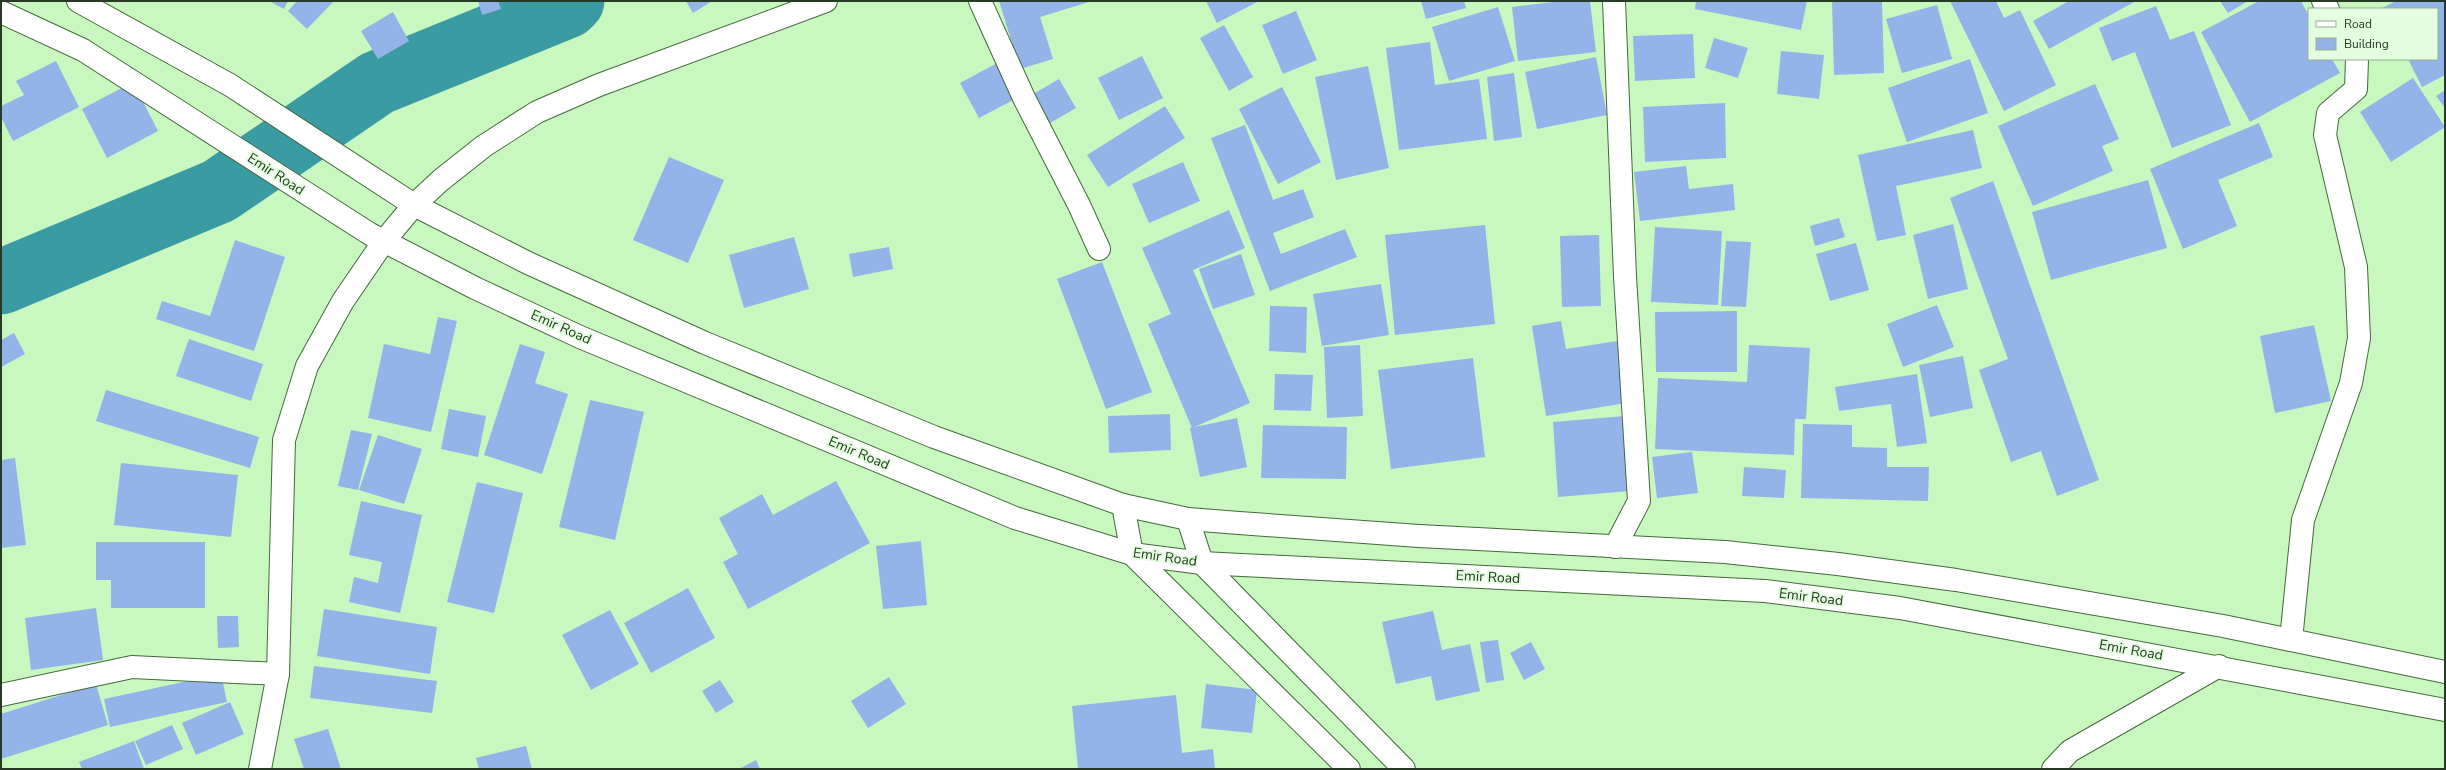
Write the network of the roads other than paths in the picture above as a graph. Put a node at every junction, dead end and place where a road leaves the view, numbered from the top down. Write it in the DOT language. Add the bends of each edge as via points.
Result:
graph roads {
  1 [pos="78,1"];
  2 [pos="826,1"];
  3 [pos="980,1"];
  4 [pos="1614,1"];
  5 [pos="1,12"];
  6 [pos="2357,60"];
  7 [pos="414,205"];
  8 [pos="384,241"];
  9 [pos="1099,249"];
  10 [pos="1123,505"];
  11 [pos="1188,519"];
  12 [pos="1616,547"];
  13 [pos="1132,554"];
  14 [pos="1202,563"];
  15 [pos="2290,640"];
  16 [pos="2219,666"];
  17 [pos="2445,672"];
  18 [pos="278,674"];
  19 [pos="1,695"];
  20 [pos="2445,710"];
  21 [pos="260,769"];
  22 [pos="1349,769"];
  23 [pos="1404,769"];
  24 [pos="2053,769"];
  1 -- 7 [label="main road" via="230,85"];
  2 -- 7 [label="main road" via="598,85 537,112 484,146"];
  3 -- 9 [label="main road" via="1024,98"];
  4 -- 12 [label="main road" via="1625,270 1639,501"];
  5 -- 8 [label="main road, Emir Road" via="83,50"];
  6 -- 15 [label="main road" via="2356,89 2328,113 2325,135 2356,267 2359,338 2351,383 2303,520"];
  7 -- 8 [label="main road"];
  7 -- 10 [label="main road" via="528,263 712,346 934,437"];
  8 -- 13 [label="main road, Emir Road" via="475,288 594,343 1015,518"];
  8 -- 18 [label="main road" via="343,301 307,366 284,440"];
  10 -- 11 [label="main road"];
  10 -- 13 [label="main road"];
  11 -- 12 [label="main road" via="1411,536"];
  11 -- 14 [label="main road"];
  12 -- 15 [label="main road" via="1725,552 1956,580"];
  13 -- 14 [label="main road, Emir Road"];
  13 -- 22 [label="main road"];
  14 -- 16 [label="main road, Emir Road" via="1765,591 1900,608"];
  14 -- 23 [label="main road"];
  15 -- 17 [label="main road"];
  16 -- 20 [label="main road, Emir Road"];
  16 -- 24 [label="main road" via="2070,751"];
  18 -- 19 [label="main road" via="132,667"];
  18 -- 21 [label="main road"];
}
